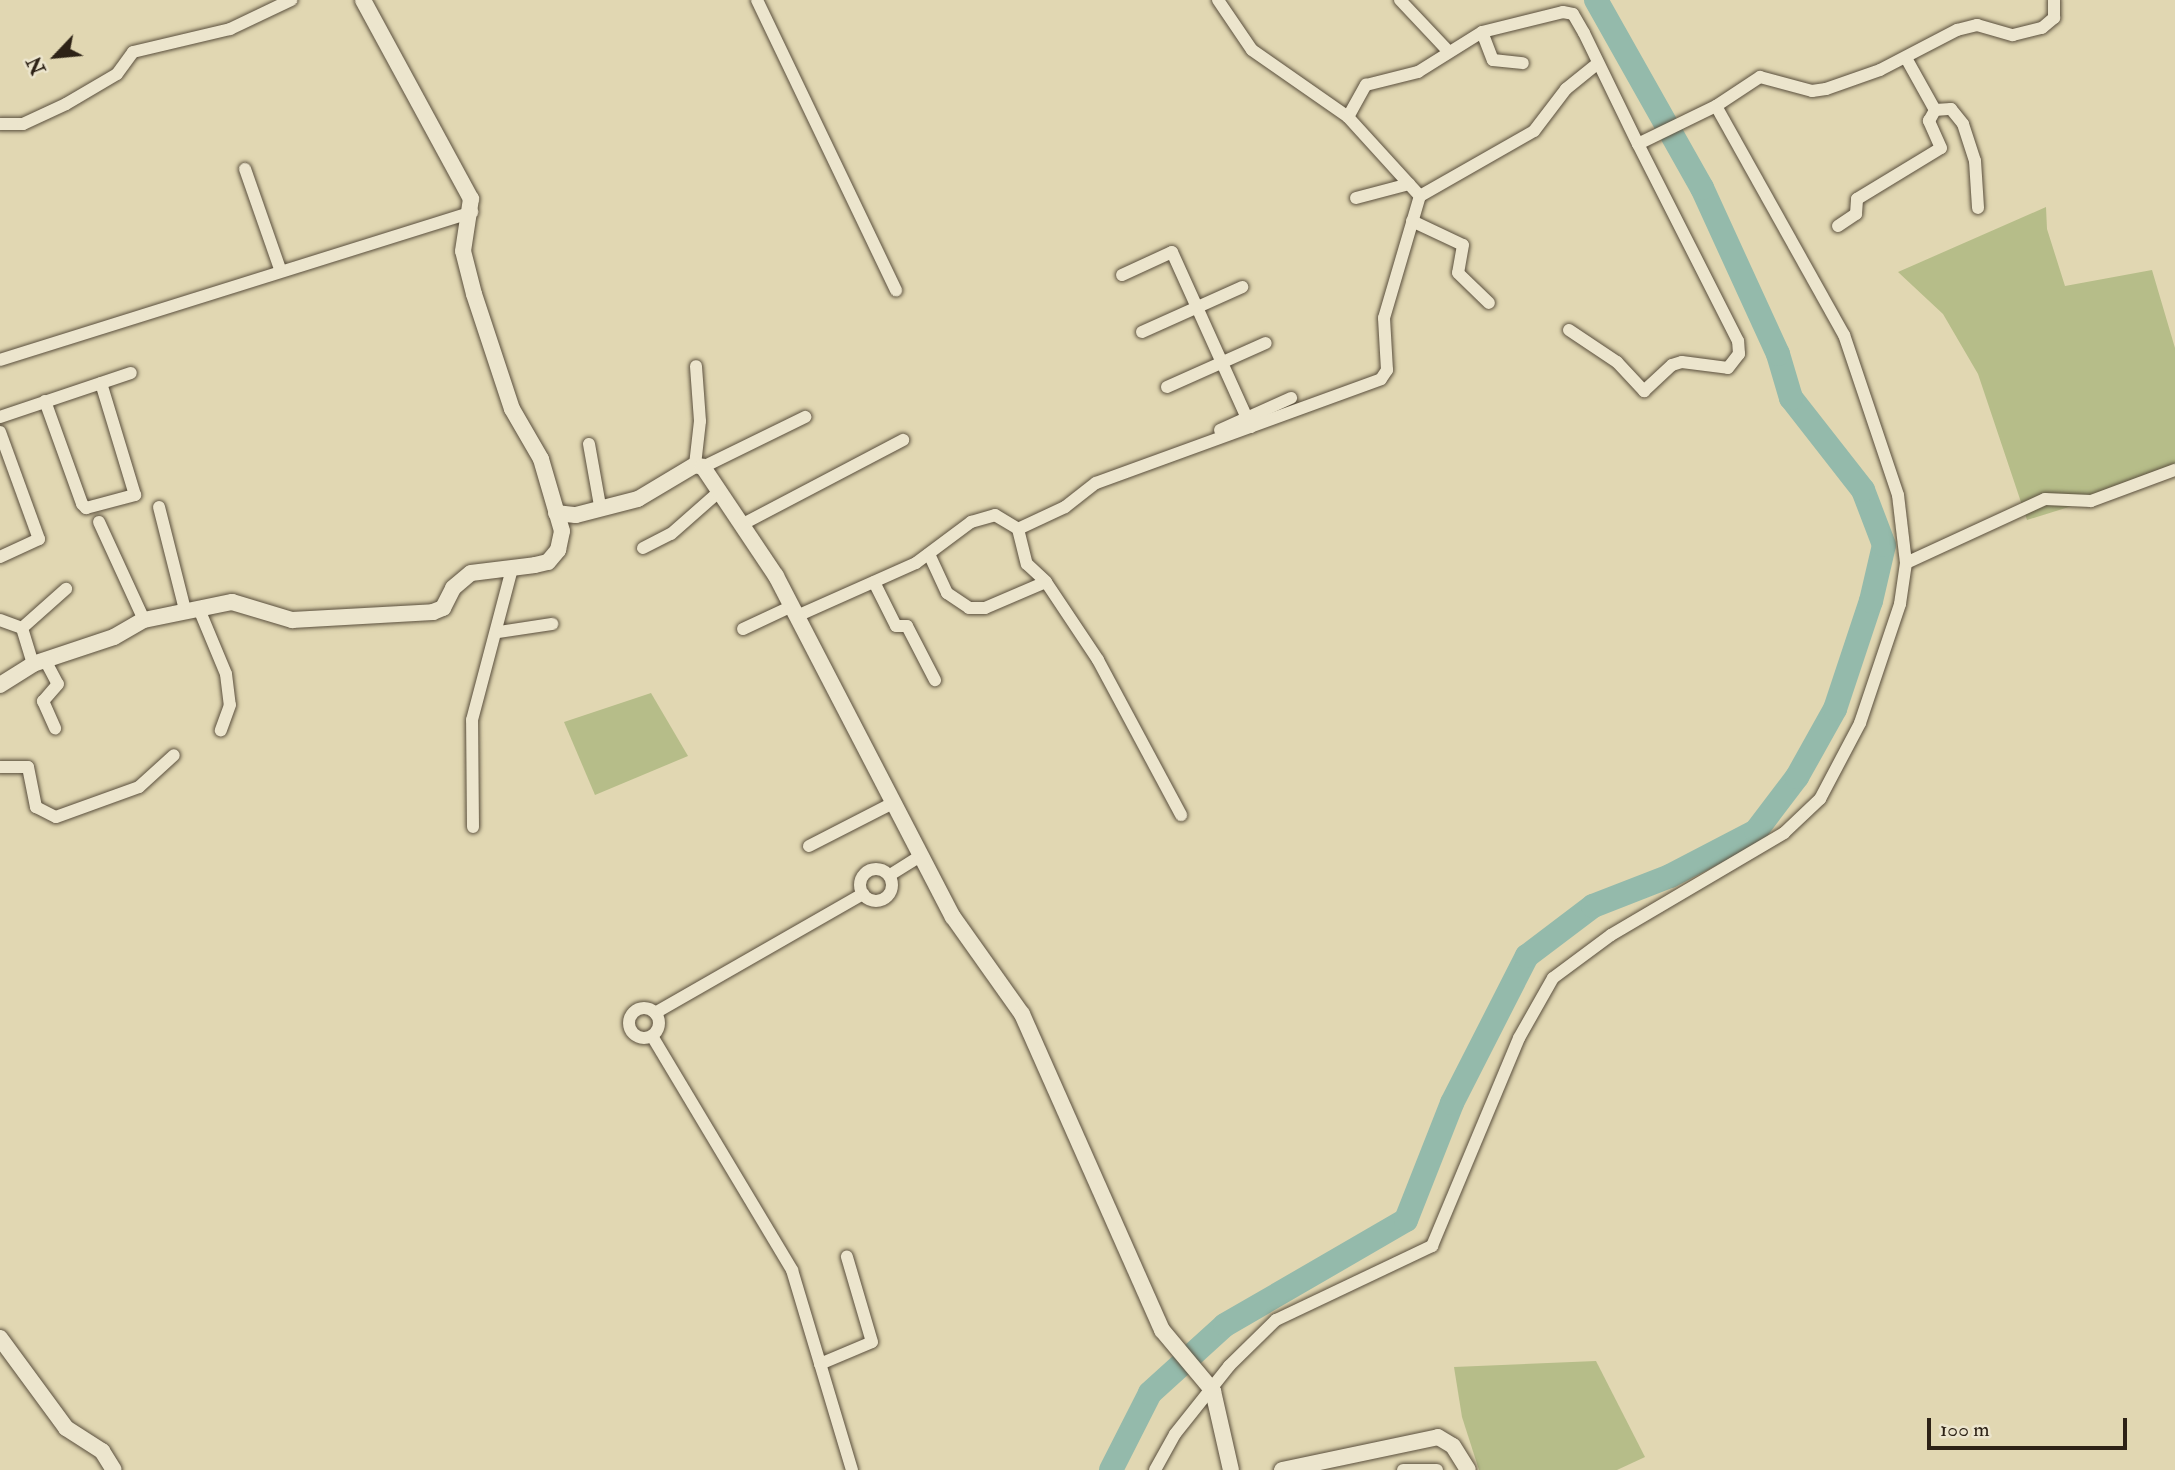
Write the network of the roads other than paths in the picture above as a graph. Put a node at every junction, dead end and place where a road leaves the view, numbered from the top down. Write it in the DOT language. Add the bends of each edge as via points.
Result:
graph roads {
  1 [pos="291,0"];
  2 [pos="363,0"];
  3 [pos="757,0"];
  4 [pos="1218,0"];
  5 [pos="1400,0"];
  6 [pos="2054,0"];
  7 [pos="1482,32"];
  8 [pos="1448,51"];
  9 [pos="1906,58"];
  10 [pos="1523,63"];
  11 [pos="1597,64"];
  12 [pos="1716,106"];
  13 [pos="1935,110"];
  14 [pos="1348,117"];
  15 [pos="0,124"];
  16 [pos="1638,144"];
  17 [pos="245,169"];
  18 [pos="1409,184"];
  19 [pos="1420,196"];
  20 [pos="1356,198"];
  21 [pos="1978,208"];
  22 [pos="472,212"];
  23 [pos="1412,221"];
  24 [pos="1838,226"];
  25 [pos="280,269"];
  26 [pos="1122,275"];
  27 [pos="1242,287"];
  28 [pos="897,290"];
  29 [pos="1489,303"];
  30 [pos="1197,307"];
  31 [pos="1569,330"];
  32 [pos="1142,332"];
  33 [pos="1266,343"];
  34 [pos="0,360"];
  35 [pos="1222,363"];
  36 [pos="696,366"];
  37 [pos="131,373"];
  38 [pos="100,383"];
  39 [pos="1167,387"];
  40 [pos="1291,398"];
  41 [pos="46,401"];
  42 [pos="0,417"];
  43 [pos="804,417"];
  44 [pos="1249,423"];
  45 [pos="0,432"];
  46 [pos="903,440"];
  47 [pos="589,444"];
  48 [pos="1188,444"];
  49 [pos="699,466"];
  50 [pos="2175,470"];
  51 [pos="720,491"];
  52 [pos="600,506"];
  53 [pos="159,507"];
  54 [pos="556,513"];
  55 [pos="99,522"];
  56 [pos="743,524"];
  57 [pos="1018,529"];
  58 [pos="643,548"];
  59 [pos="929,554"];
  60 [pos="0,556"];
  61 [pos="1906,563"];
  62 [pos="513,569"];
  63 [pos="874,582"];
  64 [pos="1046,582"];
  65 [pos="66,589"];
  66 [pos="192,610"];
  67 [pos="795,611"];
  68 [pos="0,620"];
  69 [pos="144,620"];
  70 [pos="552,624"];
  71 [pos="22,628"];
  72 [pos="743,629"];
  73 [pos="499,632"];
  74 [pos="39,662"];
  75 [pos="935,680"];
  76 [pos="0,685"];
  77 [pos="55,728"];
  78 [pos="221,730"];
  79 [pos="174,755"];
  80 [pos="0,767"];
  81 [pos="893,803"];
  82 [pos="1181,816"];
  83 [pos="474,827"];
  84 [pos="809,846"];
  85 [pos="921,856"];
  86 [pos="890,876"];
  87 [pos="863,894"];
  88 [pos="655,1013"];
  89 [pos="652,1036"];
  90 [pos="847,1256"];
  91 [pos="0,1338"];
  92 [pos="820,1364"];
  93 [pos="1212,1388"];
  94 [pos="114,1470"];
  95 [pos="852,1470"];
  96 [pos="1155,1470"];
  97 [pos="1231,1470"];
  98 [pos="1282,1470"];
  99 [pos="1403,1470"];
  100 [pos="1437,1470"];
  101 [pos="1468,1470"];
  1 -- 15 [label="street" via="230,29 133,52 117,74 66,104 23,124"];
  2 -- 22 [label="street" via="471,199"];
  3 -- 28 [label="street"];
  4 -- 14 [label="street" via="1252,50"];
  5 -- 8 [label="street"];
  6 -- 9 [label="street" via="2049,26 2014,35 1977,25"];
  7 -- 8 [label="street"];
  7 -- 10 [label="street" via="1493,60"];
  7 -- 11 [label="street" via="1547,14 1573,14"];
  8 -- 14 [label="street" via="1418,72 1366,85"];
  9 -- 12 [label="street" via="1812,91 1760,76"];
  9 -- 13 [label="street"];
  11 -- 16 [label="street"];
  11 -- 19 [label="street" via="1566,89 1534,131"];
  12 -- 16 [label="street"];
  12 -- 61 [label="street" via="1861,375 1898,495"];
  13 -- 21 [label="street" via="1951,109 1962,124 1975,161"];
  13 -- 24 [label="street" via="1928,121 1941,148 1857,199 1856,214"];
  14 -- 18 [label="street"];
  16 -- 31 [label="street" via="1732,330 1739,354 1728,368 1682,362 1672,365 1644,391 1617,362"];
  17 -- 25 [label="street"];
  18 -- 19 [label="street"];
  18 -- 20 [label="street"];
  19 -- 23 [label="street"];
  22 -- 25 [label="street"];
  22 -- 54 [label="street" via="463,251 474,294 512,409 541,459"];
  23 -- 29 [label="street" via="1462,245 1458,273"];
  23 -- 44 [label="street" via="1384,318 1386,374 1377,382"];
  25 -- 34 [label="street"];
  26 -- 30 [label="street" via="1172,252"];
  27 -- 30 [label="street"];
  30 -- 32 [label="street"];
  30 -- 35 [label="street"];
  33 -- 35 [label="street"];
  35 -- 39 [label="street"];
  35 -- 44 [label="street"];
  36 -- 49 [label="street"];
  37 -- 38 [label="street"];
  38 -- 41 [label="street"];
  38 -- 41 [label="street" via="135,495 86,508 82,504"];
  40 -- 44 [label="street"];
  41 -- 42 [label="street"];
  43 -- 49 [label="street"];
  44 -- 48 [label="street"];
  44 -- 57 [label="street" via="1096,483 1065,508"];
  45 -- 60 [label="street" via="39,539"];
  46 -- 56 [label="street"];
  47 -- 52 [label="street"];
  49 -- 51 [label="street"];
  49 -- 52 [label="street" via="638,499"];
  50 -- 61 [label="street" via="2080,503 2045,499"];
  51 -- 56 [label="street"];
  51 -- 58 [label="street" via="671,534"];
  52 -- 54 [label="street" via="576,515"];
  53 -- 66 [label="street"];
  54 -- 62 [label="street" via="561,543 553,557"];
  55 -- 69 [label="street"];
  56 -- 67 [label="street"];
  57 -- 59 [label="street" via="989,515"];
  57 -- 64 [label="street" via="1021,554"];
  59 -- 63 [label="street"];
  59 -- 64 [label="street" via="947,593 969,608 985,608"];
  61 -- 93 [label="street" via="1877,679 1850,745 1820,799 1763,849 1611,936 1553,978 1519,1038 1432,1246 1276,1320 1247,1344"];
  62 -- 66 [label="street" via="471,573 453,588 443,608 419,615 292,620 238,602"];
  62 -- 73 [label="street"];
  63 -- 67 [label="street"];
  63 -- 75 [label="street" via="896,626 907,626"];
  64 -- 82 [label="street" via="1124,705"];
  65 -- 71 [label="street"];
  66 -- 69 [label="street"];
  66 -- 78 [label="street" via="229,693"];
  67 -- 72 [label="street"];
  67 -- 81 [label="street"];
  68 -- 71 [label="street"];
  69 -- 74 [label="street" via="114,637"];
  70 -- 73 [label="street"];
  71 -- 74 [label="street"];
  73 -- 83 [label="street" via="472,720"];
  74 -- 76 [label="street"];
  74 -- 77 [label="street" via="58,684 43,699"];
  79 -- 80 [label="street" via="139,787 56,817 36,807 28,768"];
  81 -- 84 [label="street"];
  81 -- 85 [label="street"];
  85 -- 86 [label="street"];
  85 -- 93 [label="street" via="953,917 1010,995 1038,1044 1163,1334"];
  86 -- 87 [label="street" via="891,892 883,900"];
  86 -- 87 [label="street" via="869,870 860,883"];
  87 -- 88 [label="street"];
  88 -- 89 [label="street" via="658,1028"];
  88 -- 89 [label="street" via="641,1008 628,1023 636,1036"];
  89 -- 92 [label="street" via="792,1270"];
  90 -- 92 [label="street" via="872,1342"];
  91 -- 94 [label="street" via="66,1428 102,1451"];
  92 -- 95 [label="street"];
  93 -- 96 [label="street" via="1175,1434"];
  93 -- 97 [label="street"];
  98 -- 101 [label="street" via="1438,1437 1453,1446"];
  99 -- 100 [label="street"];
}
